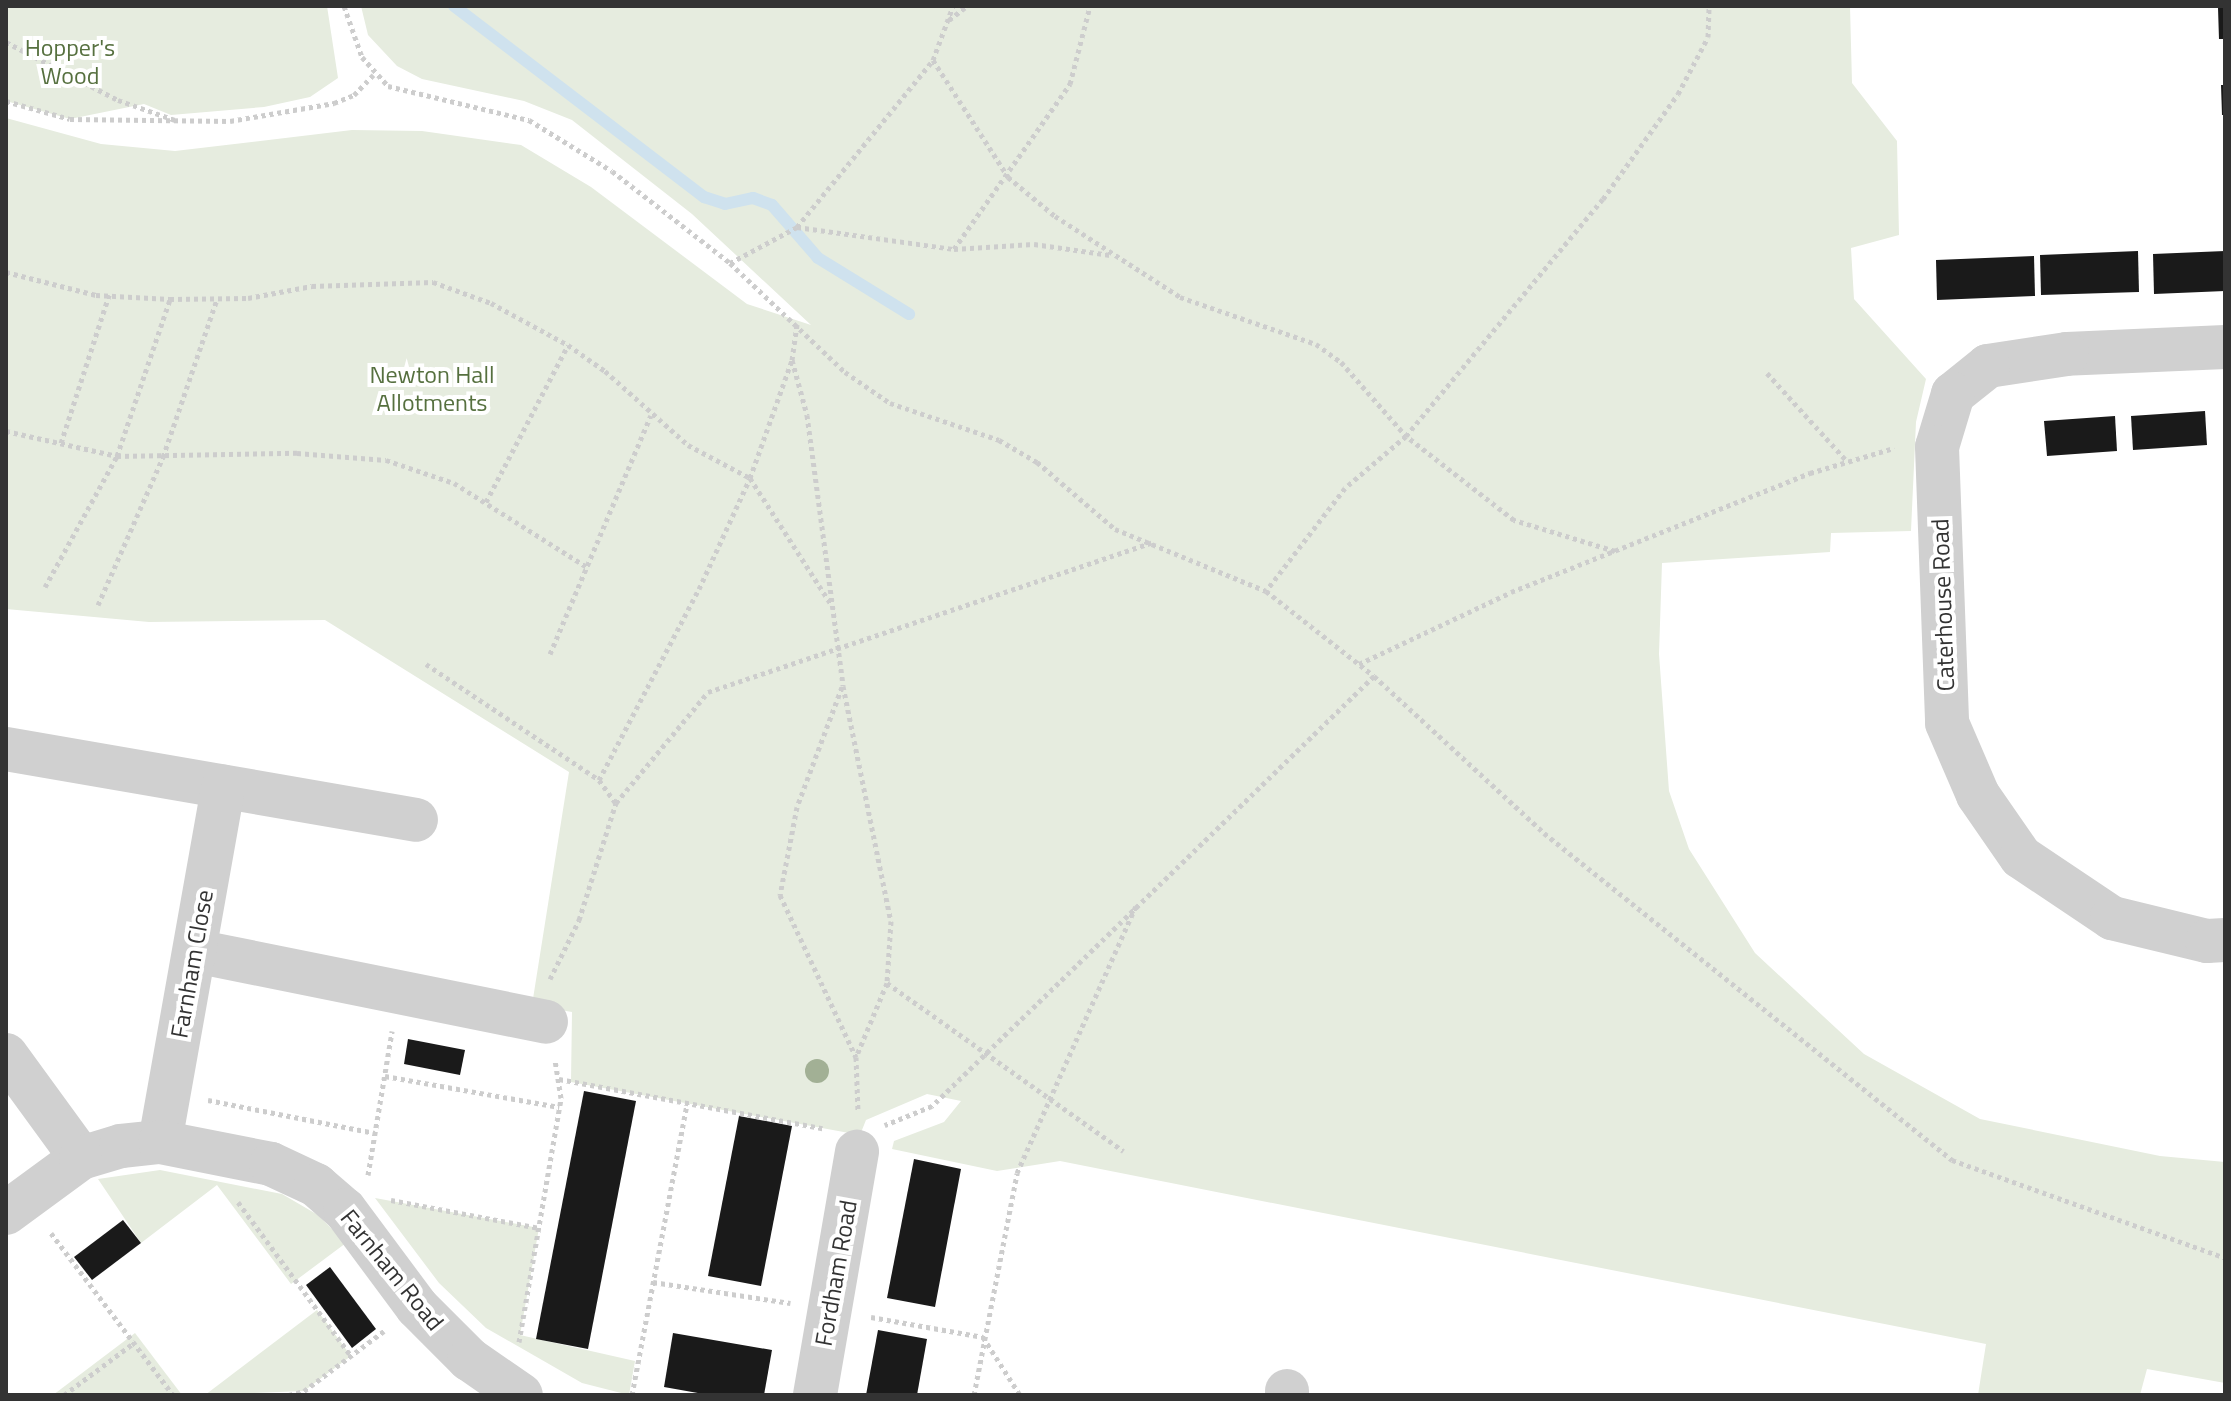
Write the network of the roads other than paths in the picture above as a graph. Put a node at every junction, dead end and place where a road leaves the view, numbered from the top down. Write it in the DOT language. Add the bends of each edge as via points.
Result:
graph roads {
  1 [pos="2225,347"];
  2 [pos="6,749"];
  3 [pos="223,787"];
  4 [pos="416,820"];
  5 [pos="2225,940"];
  6 [pos="195,951"];
  7 [pos="546,1022"];
  8 [pos="6,1055"];
  9 [pos="856,1134"];
  10 [pos="179,1146"];
  11 [pos="81,1158"];
  12 [pos="15,1206"];
  13 [pos="516,1393"];
  14 [pos="815,1395"];
  1 -- 5 [label="street, Caterhouse Road" via="2067,354 1988,366 1953,394 1937,447 1947,723 1978,795 2021,857 2112,918 2207,941"];
  2 -- 3 [label="street"];
  3 -- 4 [label="street"];
  3 -- 6 [label="street, Farnham Close"];
  6 -- 7 [label="street"];
  6 -- 10 [label="street, Farnham Close" via="168,1093"];
  8 -- 11 [label="street"];
  9 -- 14 [label="street, Fordham Road"];
  10 -- 11 [label="street"];
  10 -- 13 [label="street, Farnham Road" via="271,1164 355,1203 417,1307 469,1359"];
  11 -- 12 [label="street"];
}
